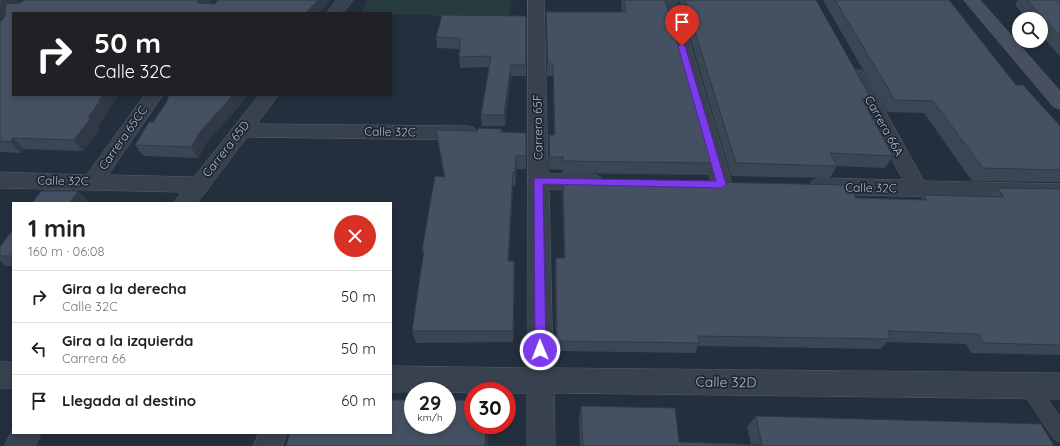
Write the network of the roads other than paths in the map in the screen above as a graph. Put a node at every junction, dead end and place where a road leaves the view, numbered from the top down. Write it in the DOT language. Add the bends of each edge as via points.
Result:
graph roads {
  1 [pos="346,0"];
  2 [pos="536,0"];
  3 [pos="669,0"];
  4 [pos="972,0"];
  5 [pos="336,12"];
  6 [pos="850,63"];
  7 [pos="153,96"];
  8 [pos="268,96"];
  9 [pos="1060,103"];
  10 [pos="241,130"];
  11 [pos="483,134"];
  12 [pos="0,180"];
  13 [pos="538,181"];
  14 [pos="92,182"];
  15 [pos="610,182"];
  16 [pos="722,184"];
  17 [pos="198,185"];
  18 [pos="800,186"];
  19 [pos="918,189"];
  20 [pos="1060,192"];
  21 [pos="186,202"];
  22 [pos="0,375"];
  23 [pos="12,375"];
  24 [pos="392,379"];
  25 [pos="541,381"];
  26 [pos="1028,385"];
  27 [pos="1058,390"];
  28 [pos="1060,433"];
  29 [pos="26,434"];
  30 [pos="272,434"];
  31 [pos="20,446"];
  32 [pos="268,446"];
  33 [pos="541,446"];
  1 -- 5 [label="street"];
  2 -- 13 [label="street, Carrera 65F" via="530,134"];
  3 -- 16 [label="street"];
  4 -- 9 [label="street"];
  6 -- 19 [label="street, Carrera 66A"];
  7 -- 14 [label="street, Carrera 65CC"];
  8 -- 10 [label="street, Carrera 65D"];
  10 -- 11 [label="street, Calle 32C"];
  10 -- 17 [label="street, Carrera 65D"];
  12 -- 14 [label="street, Calle 32C"];
  13 -- 15 [label="street"];
  13 -- 25 [label="street, Carrera 65F"];
  14 -- 17 [label="street, Calle 32C"];
  17 -- 21 [label="street, Carrera 65D"];
  18 -- 19 [label="street, Calle 32C"];
  19 -- 20 [label="street, Calle 32C"];
  22 -- 23 [label="street"];
  24 -- 25 [label="street, Calle 32D"];
  25 -- 26 [label="street, Calle 32D"];
  25 -- 33 [label="street, Carrera 65F"];
  26 -- 27 [label="street, Calle 32D"];
  26 -- 28 [label="lane"];
  29 -- 31 [label="street"];
  30 -- 32 [label="street"];
}
